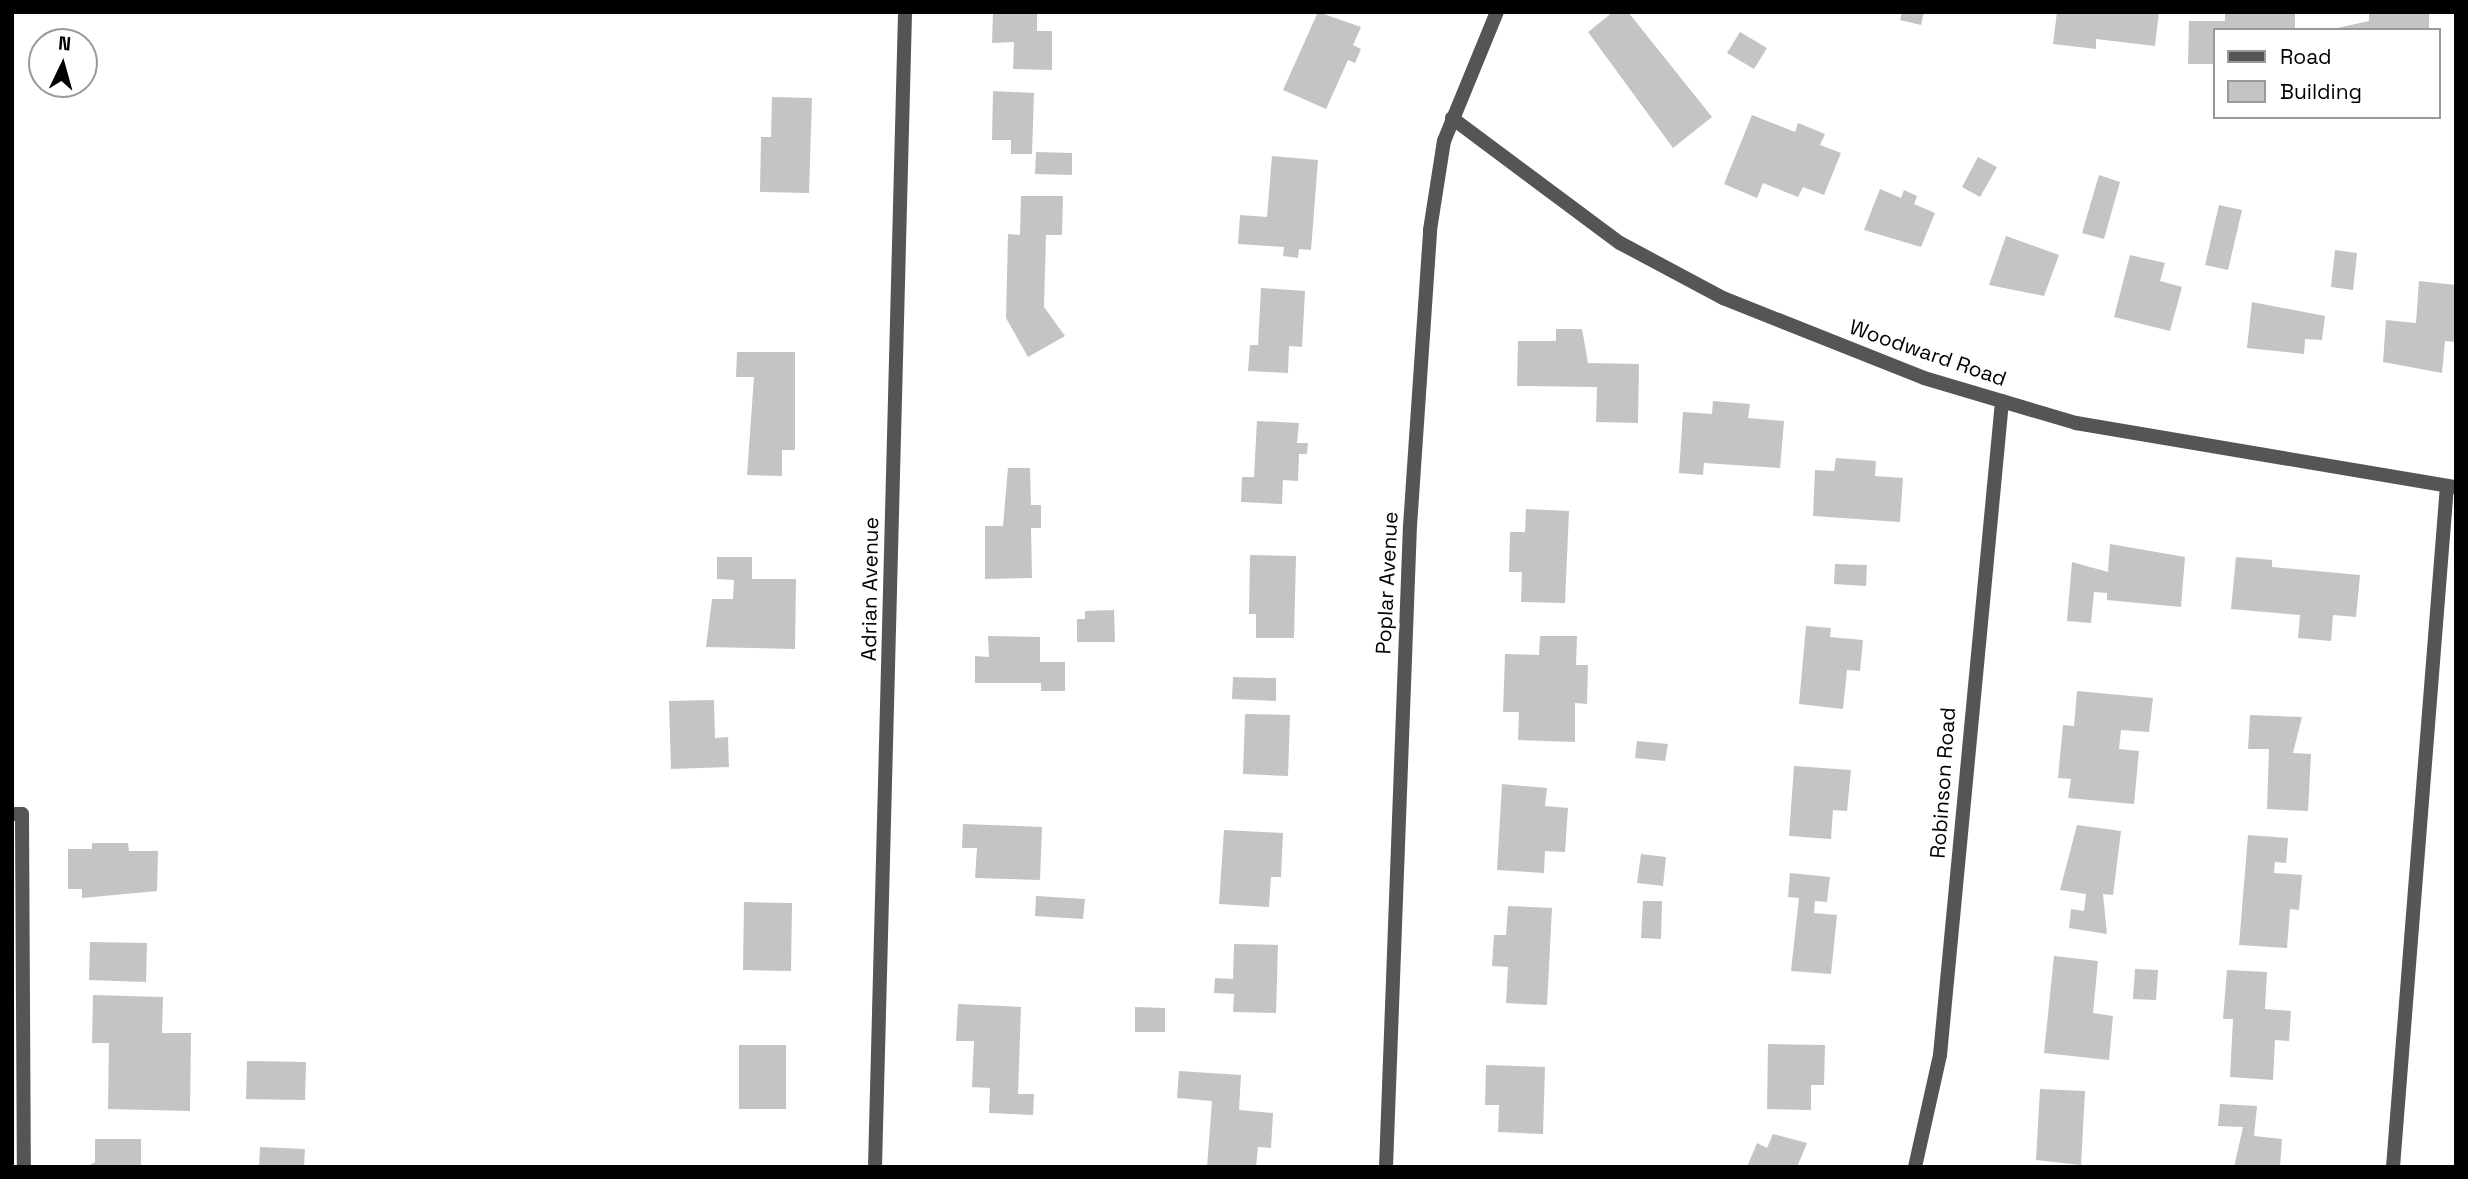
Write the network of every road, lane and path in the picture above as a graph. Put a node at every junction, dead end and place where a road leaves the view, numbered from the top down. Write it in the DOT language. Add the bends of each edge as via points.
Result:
graph roads {
  1 [pos="905,12"];
  2 [pos="1497,12"];
  3 [pos="1452,118"];
  4 [pos="2002,401"];
  5 [pos="2451,486"];
  6 [pos="17,814"];
  7 [pos="24,1167"];
  8 [pos="875,1167"];
  9 [pos="1386,1167"];
  10 [pos="1915,1167"];
  11 [pos="2393,1167"];
  1 -- 8 [label="street, Adrian Avenue"];
  2 -- 3 [label="street, Poplar Avenue"];
  3 -- 4 [label="street, Woodward Road" via="1620,243 1723,298 1924,378"];
  3 -- 9 [label="street, Poplar Avenue" via="1430,230 1410,526"];
  4 -- 5 [label="street, Woodward Road" via="2076,424"];
  4 -- 10 [label="street, Robinson Road" via="1940,1055"];
  5 -- 11 [label="street"];
  6 -- 7 [label="street"];
}
